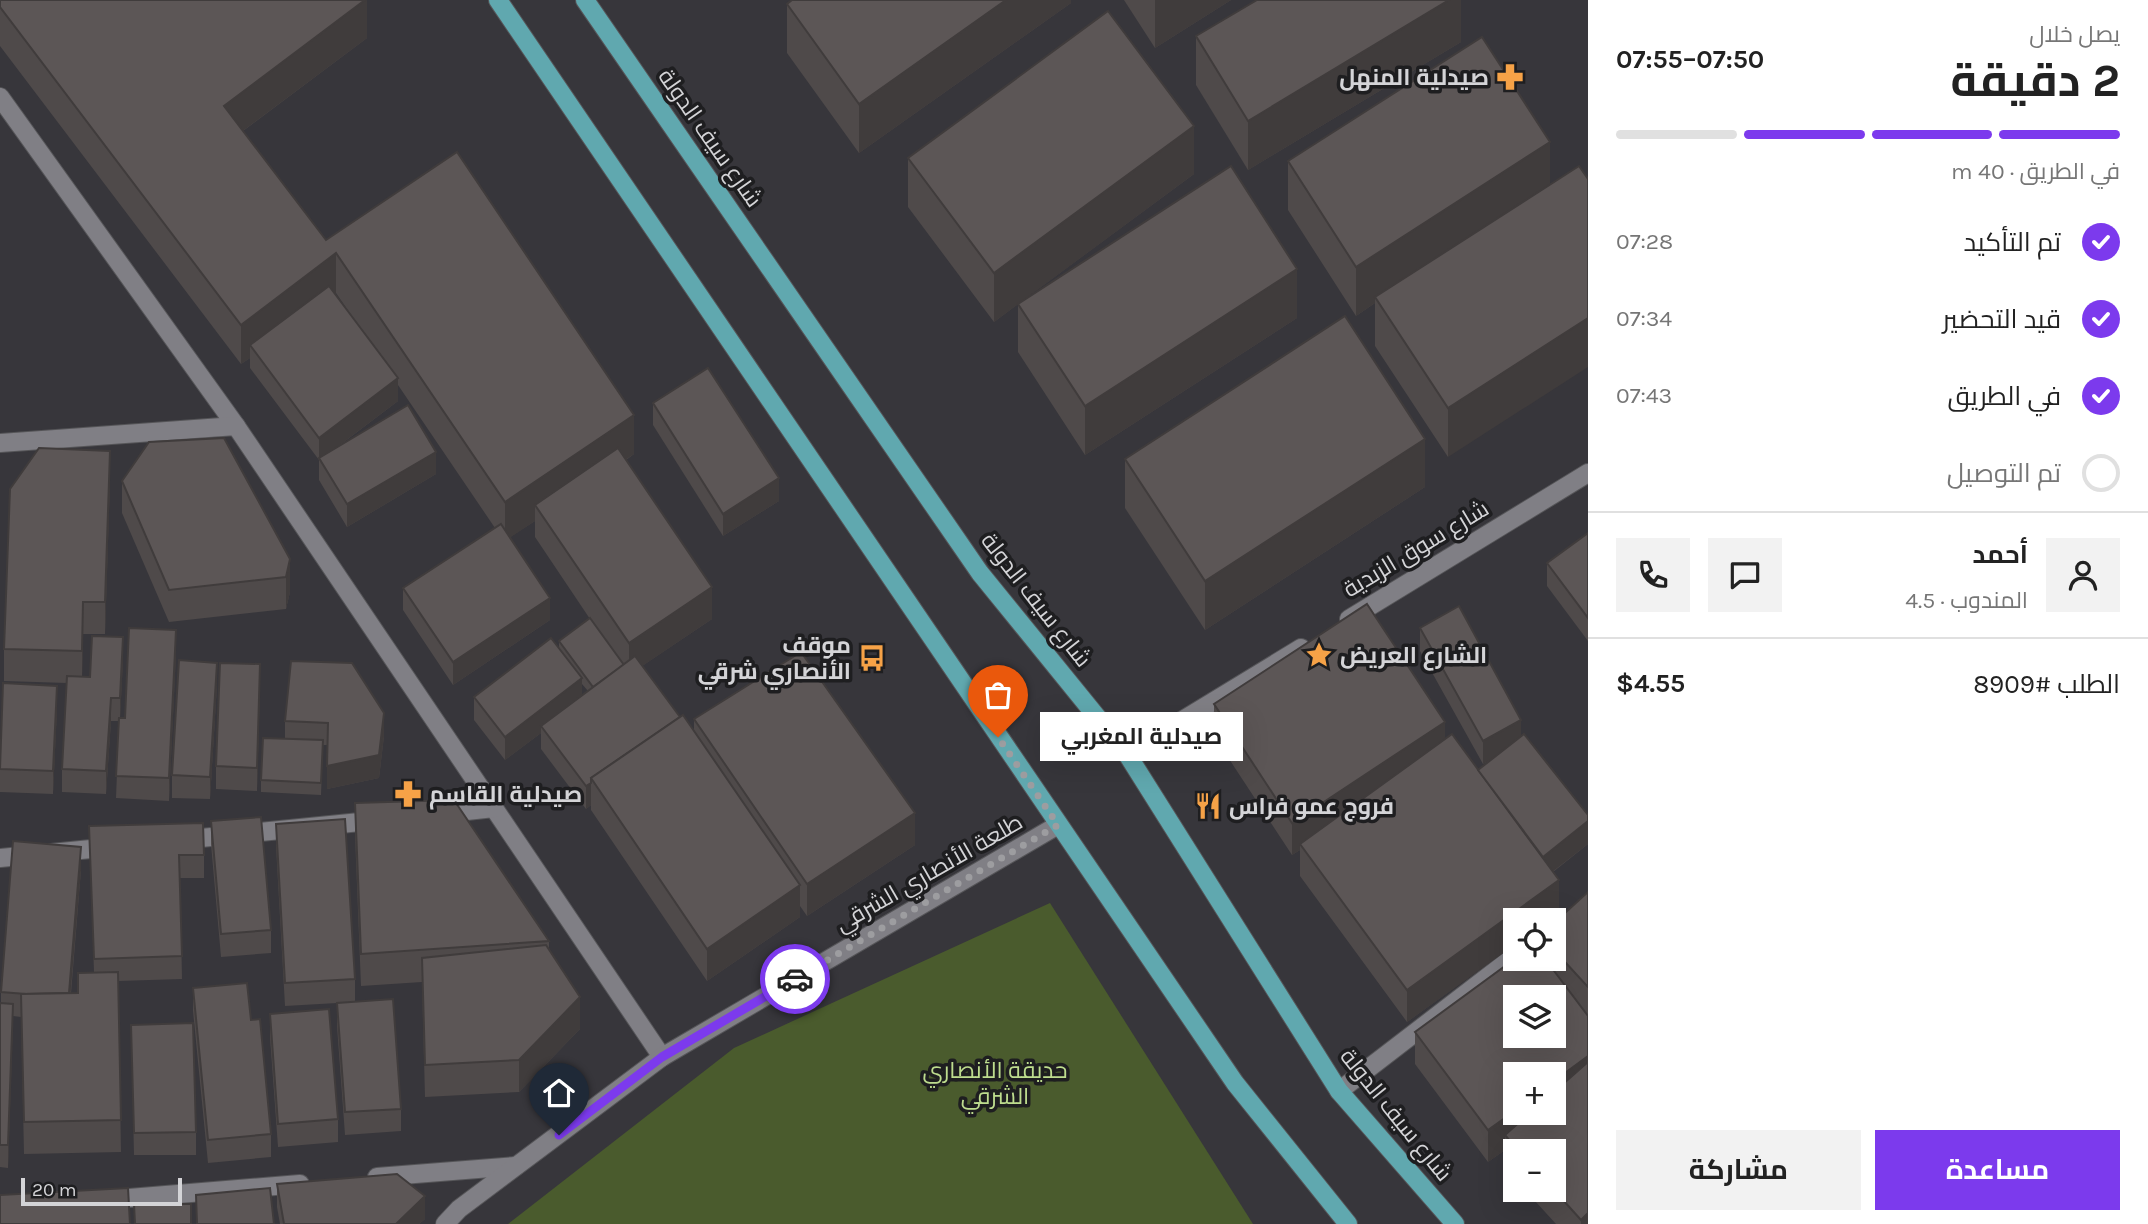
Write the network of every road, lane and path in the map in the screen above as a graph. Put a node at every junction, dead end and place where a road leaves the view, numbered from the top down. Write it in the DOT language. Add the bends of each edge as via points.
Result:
graph roads {
  1 [pos="498,0"];
  2 [pos="585,0"];
  3 [pos="0,97"];
  4 [pos="236,426"];
  5 [pos="0,443"];
  6 [pos="1588,473"];
  7 [pos="1127,754"];
  8 [pos="494,808"];
  9 [pos="426,815"];
  10 [pos="398,818"];
  11 [pos="1058,825"];
  12 [pos="165,841"];
  13 [pos="124,846"];
  14 [pos="0,858"];
  15 [pos="1503,965"];
  16 [pos="662,1057"];
  17 [pos="1339,1091"];
  18 [pos="517,1166"];
  19 [pos="354,1179"];
  20 [pos="313,1182"];
  21 [pos="82,1201"];
  22 [pos="445,1224"];
  23 [pos="1348,1224"];
  24 [pos="1455,1224"];
  1 -- 11 [label="main road"];
  2 -- 7 [label="main road, شارع سيف الدولة" via="980,573"];
  3 -- 4 [label="street"];
  4 -- 5 [label="street"];
  4 -- 8 [label="street"];
  6 -- 7 [label="street, شارع سوق الزبدية"];
  7 -- 17 [label="main road, شارع سيف الدولة"];
  8 -- 9 [label="street"];
  8 -- 16 [label="street"];
  10 -- 12 [label="street"];
  11 -- 16 [label="street, طلعة الأنصاري الشرقي"];
  11 -- 23 [label="main road" via="1235,1083"];
  13 -- 14 [label="street"];
  15 -- 17 [label="street"];
  16 -- 18 [label="street, طلعة الأنصاري الشرقي"];
  17 -- 24 [label="main road, شارع سيف الدولة"];
  18 -- 19 [label="street"];
  18 -- 22 [label="street, طلعة الأنصاري الشرقي"];
  20 -- 21 [label="street"];
}
